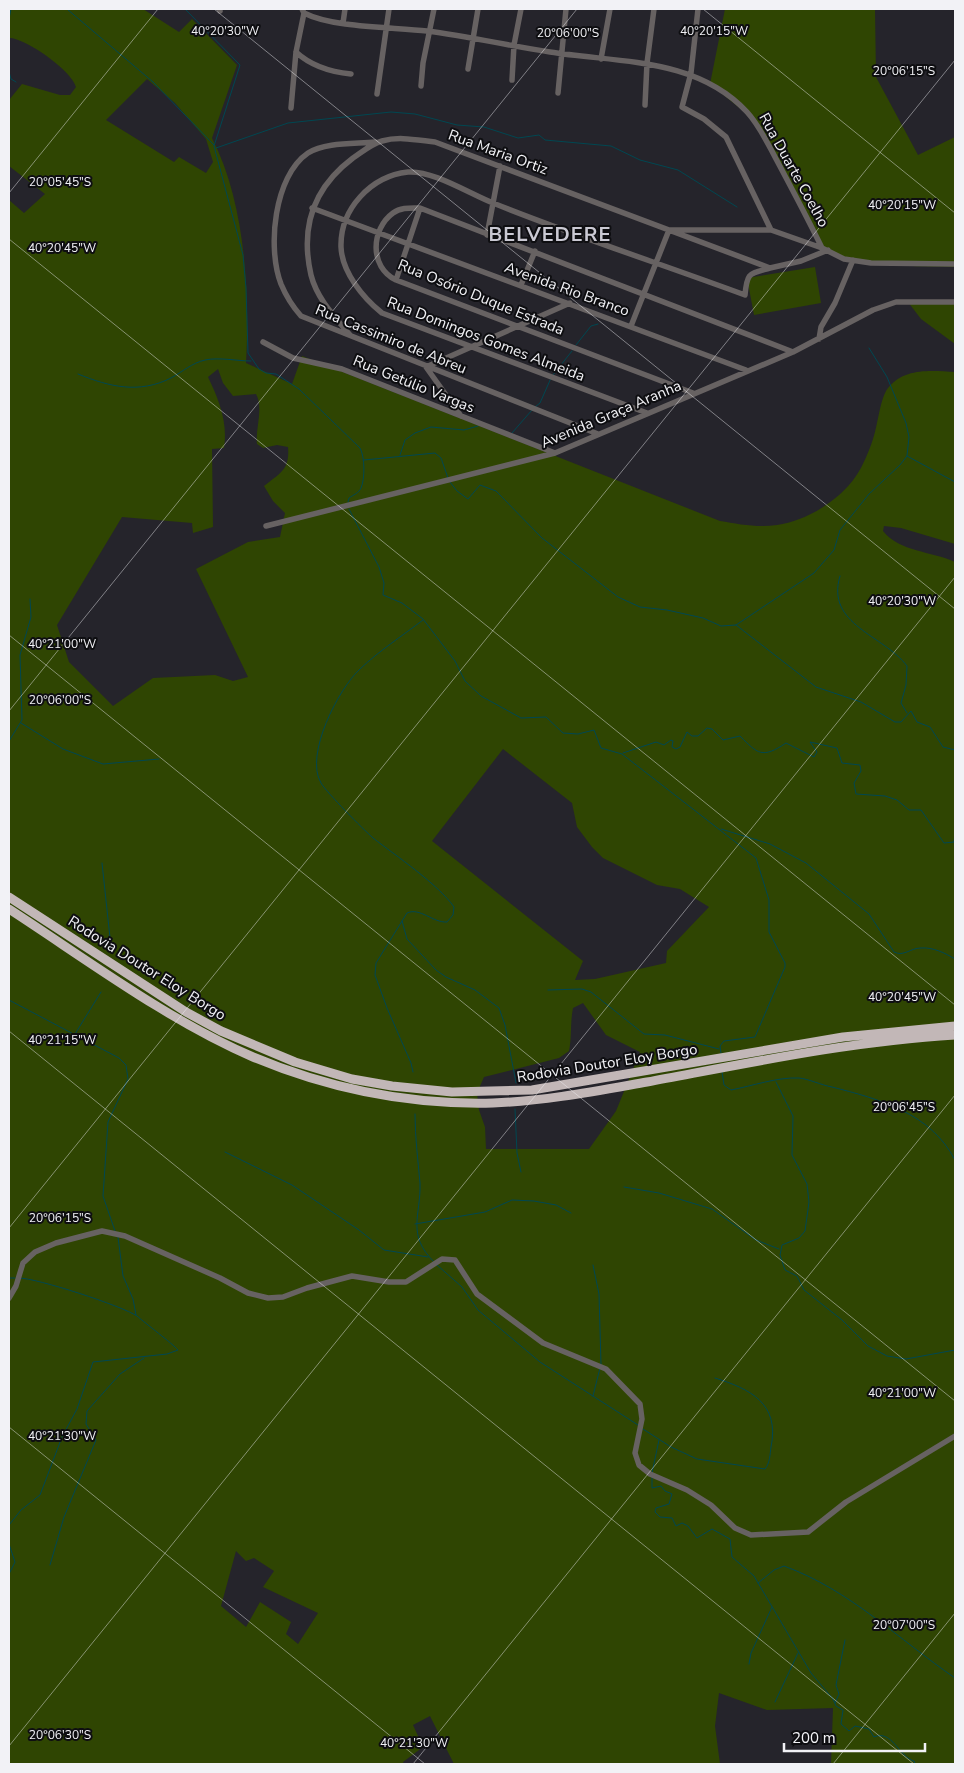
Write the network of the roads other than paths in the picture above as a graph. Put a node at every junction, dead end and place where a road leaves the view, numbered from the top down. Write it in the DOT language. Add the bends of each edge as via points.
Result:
graph roads {
  1 [pos="345,9"];
  2 [pos="389,9"];
  3 [pos="434,9"];
  4 [pos="478,9"];
  5 [pos="521,9"];
  6 [pos="566,9"];
  7 [pos="610,9"];
  8 [pos="654,9"];
  9 [pos="698,9"];
  10 [pos="303,11"];
  11 [pos="342,23"];
  12 [pos="385,26"];
  13 [pos="430,32"];
  14 [pos="473,38"];
  15 [pos="514,45"];
  16 [pos="296,52"];
  17 [pos="560,54"];
  18 [pos="601,59"];
  19 [pos="647,63"];
  20 [pos="468,69"];
  21 [pos="691,73"];
  22 [pos="351,74"];
  23 [pos="512,80"];
  24 [pos="421,86"];
  25 [pos="558,92"];
  26 [pos="377,94"];
  27 [pos="645,105"];
  28 [pos="291,108"];
  29 [pos="382,141"];
  30 [pos="500,166"];
  31 [pos="493,203"];
  32 [pos="312,208"];
  33 [pos="420,208"];
  34 [pos="345,220"];
  35 [pos="669,230"];
  36 [pos="771,230"];
  37 [pos="378,233"];
  38 [pos="487,235"];
  39 [pos="408,244"];
  40 [pos="825,249"];
  41 [pos="535,251"];
  42 [pos="853,260"];
  43 [pos="656,262"];
  44 [pos="955,264"];
  45 [pos="770,268"];
  46 [pos="396,280"];
  47 [pos="522,285"];
  48 [pos="644,294"];
  49 [pos="955,302"];
  50 [pos="570,303"];
  51 [pos="517,326"];
  52 [pos="631,326"];
  53 [pos="350,335"];
  54 [pos="819,338"];
  55 [pos="263,342"];
  56 [pos="469,348"];
  57 [pos="793,352"];
  58 [pos="426,367"];
  59 [pos="746,370"];
  60 [pos="693,393"];
  61 [pos="647,413"];
  62 [pos="461,416"];
  63 [pos="598,434"];
  64 [pos="555,453"];
  65 [pos="266,526"];
  66 [pos="9,897"];
  67 [pos="9,909"];
  68 [pos="955,1026"];
  69 [pos="955,1035"];
  70 [pos="9,1298"];
  71 [pos="955,1436"];
  1 -- 11 [label="street"];
  2 -- 12 [label="street"];
  3 -- 13 [label="street"];
  4 -- 14 [label="street"];
  5 -- 15 [label="street"];
  6 -- 17 [label="street"];
  7 -- 18 [label="street"];
  8 -- 19 [label="street"];
  9 -- 21 [label="street"];
  10 -- 11 [label="street, Rua Duarte Coelho" via="315,19"];
  10 -- 16 [label="street"];
  11 -- 12 [label="street, Rua Duarte Coelho"];
  12 -- 13 [label="street, Rua Duarte Coelho"];
  12 -- 26 [label="street"];
  13 -- 14 [label="street, Rua Duarte Coelho"];
  13 -- 24 [label="street"];
  14 -- 15 [label="street, Rua Duarte Coelho"];
  14 -- 20 [label="street"];
  15 -- 17 [label="street, Rua Duarte Coelho"];
  15 -- 23 [label="street"];
  16 -- 22 [label="street" via="313,64 336,73"];
  16 -- 28 [label="street"];
  17 -- 18 [label="street, Rua Duarte Coelho"];
  17 -- 25 [label="street"];
  18 -- 19 [label="street, Rua Duarte Coelho"];
  19 -- 21 [label="street, Rua Duarte Coelho"];
  19 -- 27 [label="street"];
  21 -- 36 [label="street" via="682,107 726,137"];
  21 -- 40 [label="street, Rua Duarte Coelho" via="725,93 748,112"];
  29 -- 30 [label="street, Rua Maria Ortiz" via="408,138 435,142"];
  29 -- 32 [label="street, Rua Maria Ortiz" via="367,147 342,166 322,187"];
  29 -- 53 [label="street, Rua Cassimiro de Abreu" via="318,148 307,154 292,169 281,190 276,218 275,247 281,283 294,308 301,316"];
  30 -- 31 [label="street"];
  30 -- 35 [label="street, Rua Maria Ortiz"];
  31 -- 34 [label="street, Rua Domingos Gomes Almeida" via="424,173 408,172 386,177 369,187"];
  31 -- 38 [label="street"];
  31 -- 43 [label="street, Rua Domingos Gomes Almeida"];
  32 -- 34 [label="street, Avenida Rio Branco"];
  32 -- 53 [label="street, Rua Maria Ortiz" via="309,226 311,276 324,305"];
  33 -- 37 [label="street" via="407,207 394,212"];
  33 -- 38 [label="street"];
  33 -- 39 [label="street"];
  34 -- 37 [label="street, Avenida Rio Branco"];
  34 -- 56 [label="street, Rua Domingos Gomes Almeida" via="344,262 356,285 373,306 382,313"];
  35 -- 36 [label="street"];
  35 -- 43 [label="street"];
  35 -- 45 [label="street, Rua Maria Ortiz"];
  36 -- 40 [label="street"];
  37 -- 39 [label="street, Avenida Rio Branco"];
  37 -- 46 [label="street, Rua Osório Duque Estrada" via="377,259 384,271"];
  38 -- 41 [label="street"];
  39 -- 46 [label="street"];
  39 -- 47 [label="street, Avenida Rio Branco"];
  40 -- 42 [label="street"];
  40 -- 45 [label="street" via="801,261"];
  41 -- 47 [label="street"];
  41 -- 48 [label="street"];
  42 -- 44 [label="street"];
  42 -- 54 [label="street" via="821,327"];
  43 -- 45 [label="street, Rua Domingos Gomes Almeida" via="746,295 749,274"];
  43 -- 48 [label="street"];
  46 -- 51 [label="street, Rua Osório Duque Estrada"];
  47 -- 50 [label="street, Avenida Rio Branco"];
  48 -- 52 [label="street"];
  48 -- 57 [label="street"];
  49 -- 54 [label="street, Avenida Graça Aranha" via="896,302"];
  50 -- 51 [label="street"];
  50 -- 52 [label="street, Avenida Rio Branco"];
  51 -- 56 [label="street"];
  51 -- 60 [label="street, Rua Osório Duque Estrada"];
  52 -- 59 [label="street, Avenida Rio Branco"];
  53 -- 58 [label="street, Rua Cassimiro de Abreu"];
  54 -- 57 [label="street, Avenida Graça Aranha"];
  55 -- 62 [label="street, Rua Getúlio Vargas" via="293,358 342,369"];
  56 -- 58 [label="street"];
  56 -- 61 [label="street, Rua Domingos Gomes Almeida"];
  57 -- 59 [label="street, Avenida Graça Aranha"];
  58 -- 62 [label="street"];
  58 -- 63 [label="street, Rua Cassimiro de Abreu"];
  59 -- 60 [label="street, Avenida Graça Aranha"];
  60 -- 61 [label="street, Avenida Graça Aranha"];
  61 -- 63 [label="street, Avenida Graça Aranha"];
  62 -- 64 [label="street, Rua Getúlio Vargas"];
  63 -- 64 [label="street, Avenida Graça Aranha"];
  64 -- 65 [label="street, Avenida Graça Aranha"];
  66 -- 68 [label="highway, Rodovia Doutor Eloy Borgo" via="186,1012 239,1040 314,1068 398,1087 472,1093 532,1090 843,1037"];
  67 -- 69 [label="highway, Rodovia Doutor Eloy Borgo" via="181,1020 235,1049 311,1078 397,1097 472,1103 533,1100 845,1047"];
  70 -- 71 [label="street" via="23,1263 35,1252 102,1231 125,1236 248,1293 268,1298 283,1298 352,1276 406,1282 442,1259 455,1260 477,1294 543,1343 606,1369 640,1404 642,1419 635,1453 639,1465 650,1474 711,1505 735,1528 751,1535 808,1532 846,1502"];
}
